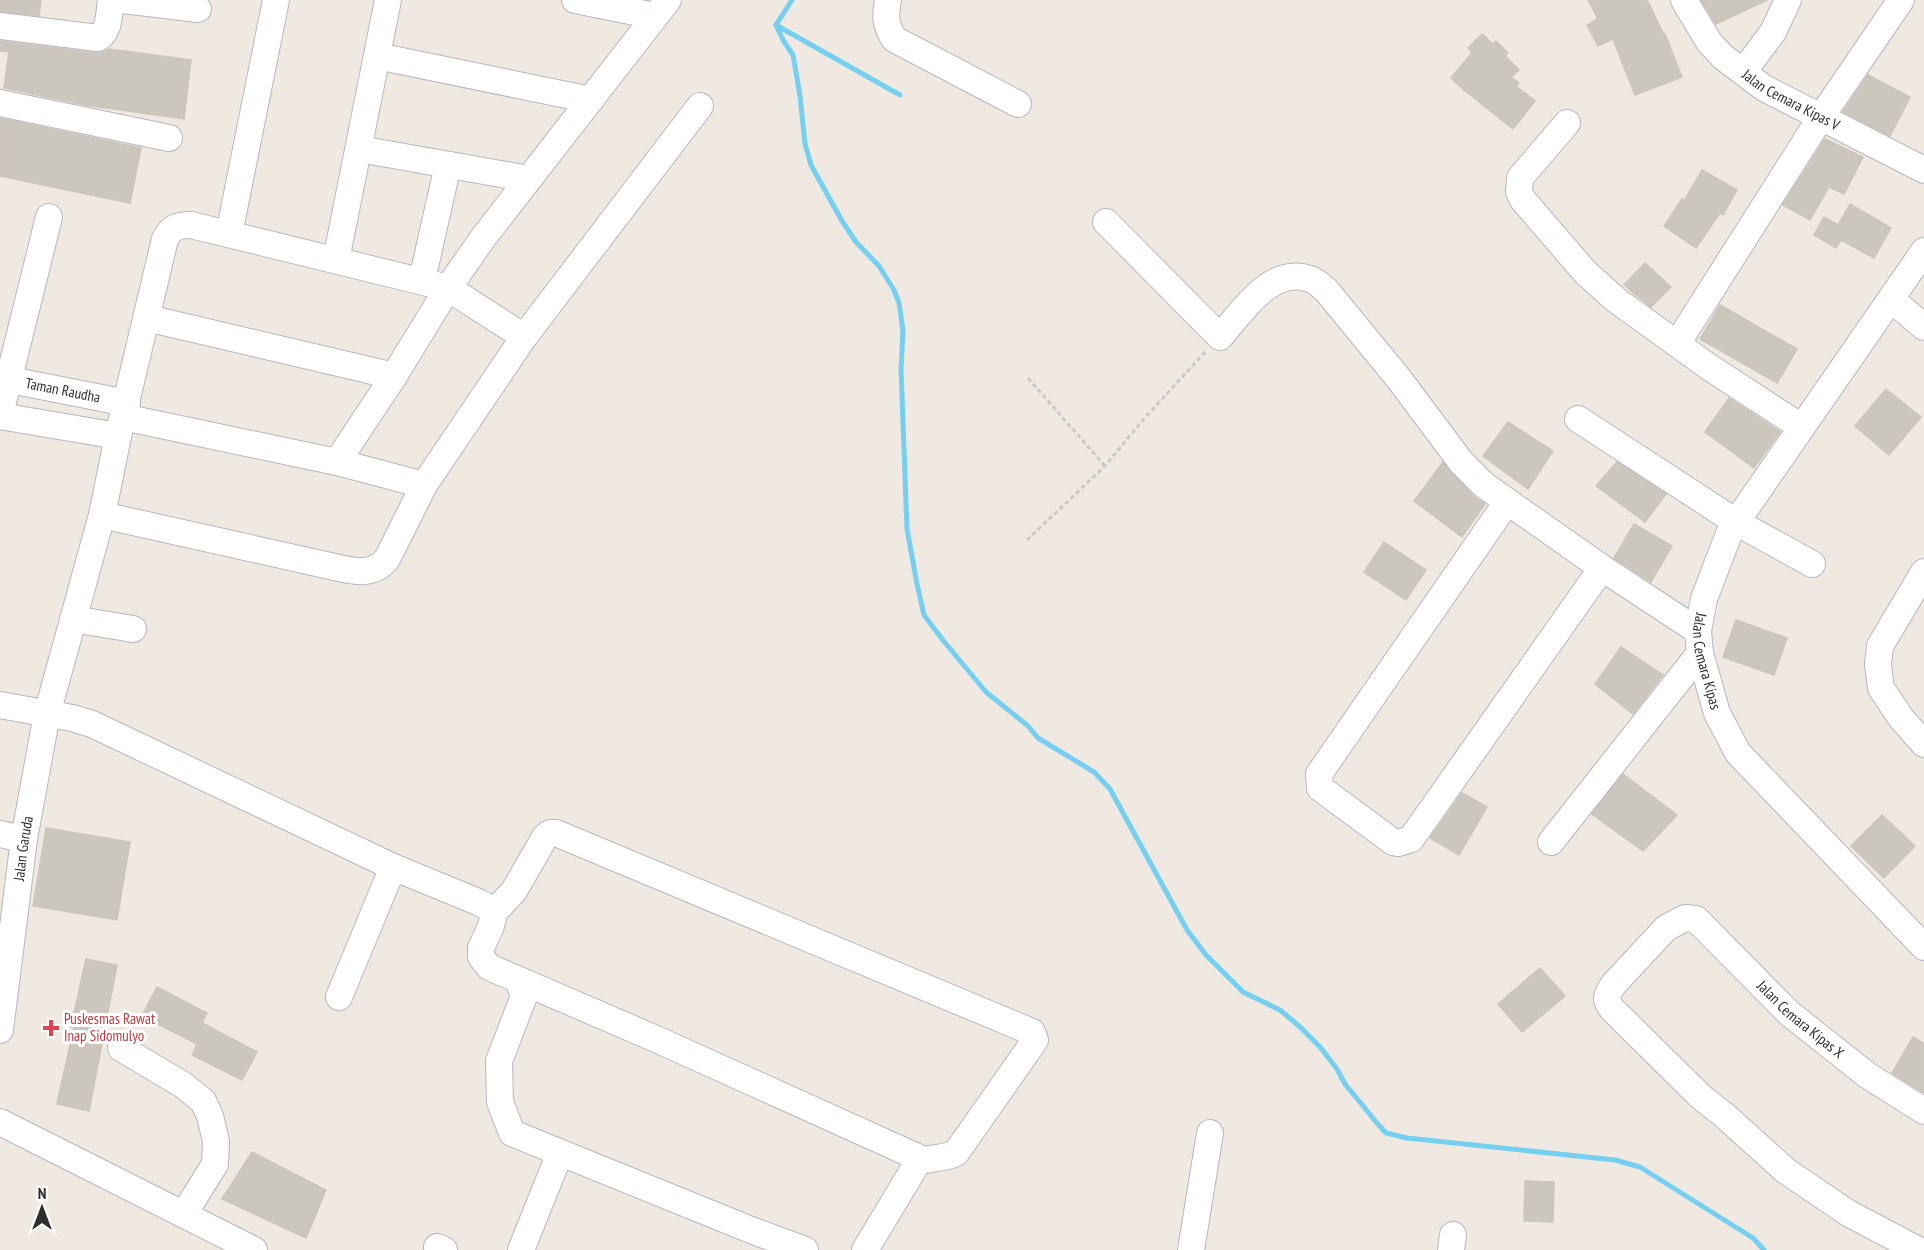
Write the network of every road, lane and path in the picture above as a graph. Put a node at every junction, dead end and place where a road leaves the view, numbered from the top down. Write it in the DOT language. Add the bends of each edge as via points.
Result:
graph roads {
  1 [pos="111,0"];
  2 [pos="123,0"];
  3 [pos="276,0"];
  4 [pos="388,0"];
  5 [pos="575,0"];
  6 [pos="888,0"];
  7 [pos="1684,0"];
  8 [pos="1788,0"];
  9 [pos="1901,0"];
  10 [pos="661,8"];
  11 [pos="198,9"];
  12 [pos="0,26"];
  13 [pos="377,56"];
  14 [pos="1743,72"];
  15 [pos="591,100"];
  16 [pos="0,103"];
  17 [pos="1018,104"];
  18 [pos="700,106"];
  19 [pos="1821,117"];
  20 [pos="1567,123"];
  21 [pos="169,138"];
  22 [pos="359,149"];
  23 [pos="448,165"];
  24 [pos="1924,170"];
  25 [pos="529,179"];
  26 [pos="49,217"];
  27 [pos="1106,222"];
  28 [pos="229,234"];
  29 [pos="1924,251"];
  30 [pos="336,260"];
  31 [pos="422,280"];
  32 [pos="448,288"];
  33 [pos="1892,299"];
  34 [pos="147,318"];
  35 [pos="1924,327"];
  36 [pos="524,337"];
  37 [pos="1220,337"];
  38 [pos="1677,344"];
  39 [pos="394,376"];
  40 [pos="1028,378"];
  41 [pos="4,379"];
  42 [pos="0,415"];
  43 [pos="123,418"];
  44 [pos="1578,418"];
  45 [pos="1801,427"];
  46 [pos="337,462"];
  47 [pos="1105,466"];
  48 [pos="424,485"];
  49 [pos="1507,502"];
  50 [pos="102,514"];
  51 [pos="1736,522"];
  52 [pos="1027,540"];
  53 [pos="1812,564"];
  54 [pos="1602,568"];
  55 [pos="1924,572"];
  56 [pos="74,619"];
  57 [pos="133,629"];
  58 [pos="1699,642"];
  59 [pos="0,705"];
  60 [pos="47,714"];
  61 [pos="1924,744"];
  62 [pos="12,836"];
  63 [pos="1551,842"];
  64 [pos="393,867"];
  65 [pos="495,911"];
  66 [pos="1924,947"];
  67 [pos="518,980"];
  68 [pos="339,997"];
  69 [pos="0,1030"];
  70 [pos="121,1048"];
  71 [pos="1924,1111"];
  72 [pos="0,1122"];
  73 [pos="1210,1133"];
  74 [pos="560,1153"];
  75 [pos="924,1160"];
  76 [pos="183,1214"];
  77 [pos="254,1250"];
  78 [pos="521,1250"];
  79 [pos="805,1250"];
  80 [pos="865,1250"];
  81 [pos="1191,1250"];
  82 [pos="1918,1250"];
  1 -- 12 [label="street" via="106,28 98,38"];
  2 -- 11 [label="street"];
  3 -- 28 [label="street"];
  4 -- 13 [label="street"];
  5 -- 10 [label="street"];
  6 -- 17 [label="street" via="885,18 894,39"];
  7 -- 14 [label="street, Jalan Cemara Kipas V" via="1709,42"];
  8 -- 14 [label="street" via="1773,32"];
  9 -- 19 [label="street"];
  10 -- 15 [label="street"];
  13 -- 15 [label="street"];
  13 -- 22 [label="street"];
  14 -- 19 [label="street, Jalan Cemara Kipas V" via="1764,88"];
  15 -- 25 [label="street"];
  16 -- 21 [label="street"];
  18 -- 36 [label="street"];
  19 -- 24 [label="street, Jalan Cemara Kipas V"];
  19 -- 38 [label="street"];
  20 -- 38 [label="street" via="1523,173 1519,192 1523,201 1585,272"];
  22 -- 23 [label="street"];
  22 -- 30 [label="street"];
  23 -- 25 [label="street"];
  23 -- 31 [label="street"];
  25 -- 32 [label="street"];
  26 -- 41 [label="street"];
  27 -- 37 [label="street"];
  28 -- 30 [label="street"];
  28 -- 34 [label="street, Jalan Garuda" via="191,225 169,231"];
  29 -- 33 [label="street, Jalan Cemara Kipas"];
  30 -- 31 [label="street"];
  31 -- 32 [label="street"];
  32 -- 36 [label="street"];
  32 -- 39 [label="street"];
  33 -- 35 [label="street"];
  33 -- 45 [label="street, Jalan Cemara Kipas"];
  34 -- 39 [label="street"];
  34 -- 43 [label="street, Jalan Garuda"];
  36 -- 48 [label="street"];
  37 -- 47 [label="path"];
  37 -- 49 [label="street" via="1259,293 1277,280 1297,276 1312,280 1326,290 1392,370 1461,462"];
  38 -- 45 [label="street"];
  39 -- 46 [label="street"];
  40 -- 47 [label="path"];
  41 -- 42 [label="street"];
  41 -- 43 [label="street, Taman Raudha"];
  42 -- 43 [label="street"];
  43 -- 46 [label="street"];
  43 -- 50 [label="street, Jalan Garuda"];
  44 -- 51 [label="street"];
  45 -- 51 [label="street, Jalan Cemara Kipas"];
  46 -- 48 [label="street"];
  47 -- 52 [label="path"];
  48 -- 50 [label="street" via="387,558 381,566 364,572"];
  49 -- 54 [label="street"];
  49 -- 54 [label="street" via="1319,774 1320,788 1393,842 1411,839"];
  50 -- 56 [label="street, Jalan Garuda"];
  51 -- 53 [label="street"];
  51 -- 58 [label="street, Jalan Cemara Kipas" via="1704,599"];
  54 -- 58 [label="street"];
  55 -- 61 [label="street" via="1880,646 1878,664 1881,688"];
  56 -- 57 [label="street"];
  56 -- 60 [label="street, Jalan Garuda"];
  58 -- 63 [label="street"];
  58 -- 66 [label="street, Jalan Cemara Kipas" via="1716,713 1737,753"];
  59 -- 60 [label="street"];
  60 -- 62 [label="street, Jalan Garuda"];
  60 -- 64 [label="street" via="92,724"];
  62 -- 69 [label="street, Jalan Garuda"];
  64 -- 65 [label="street"];
  64 -- 68 [label="street"];
  65 -- 67 [label="street" via="482,942 481,957 489,967"];
  65 -- 75 [label="street" via="514,891 545,837 556,833 1032,1032 1035,1040 956,1153"];
  67 -- 74 [label="street" via="524,996 499,1061 500,1102 512,1133"];
  67 -- 75 [label="street"];
  70 -- 76 [label="street" via="183,1085 202,1101 210,1116 216,1141 215,1164"];
  71 -- 82 [label="street, Jalan Cemara Kipas X" via="1867,1075 1789,1013 1696,919 1685,918 1666,927 1606,996 1606,1003 1701,1096 1786,1171 1848,1213"];
  72 -- 76 [label="street"];
  73 -- 81 [label="street"];
  74 -- 78 [label="street"];
  74 -- 79 [label="street"];
  75 -- 80 [label="street" via="918,1162"];
  76 -- 77 [label="street"];
}
